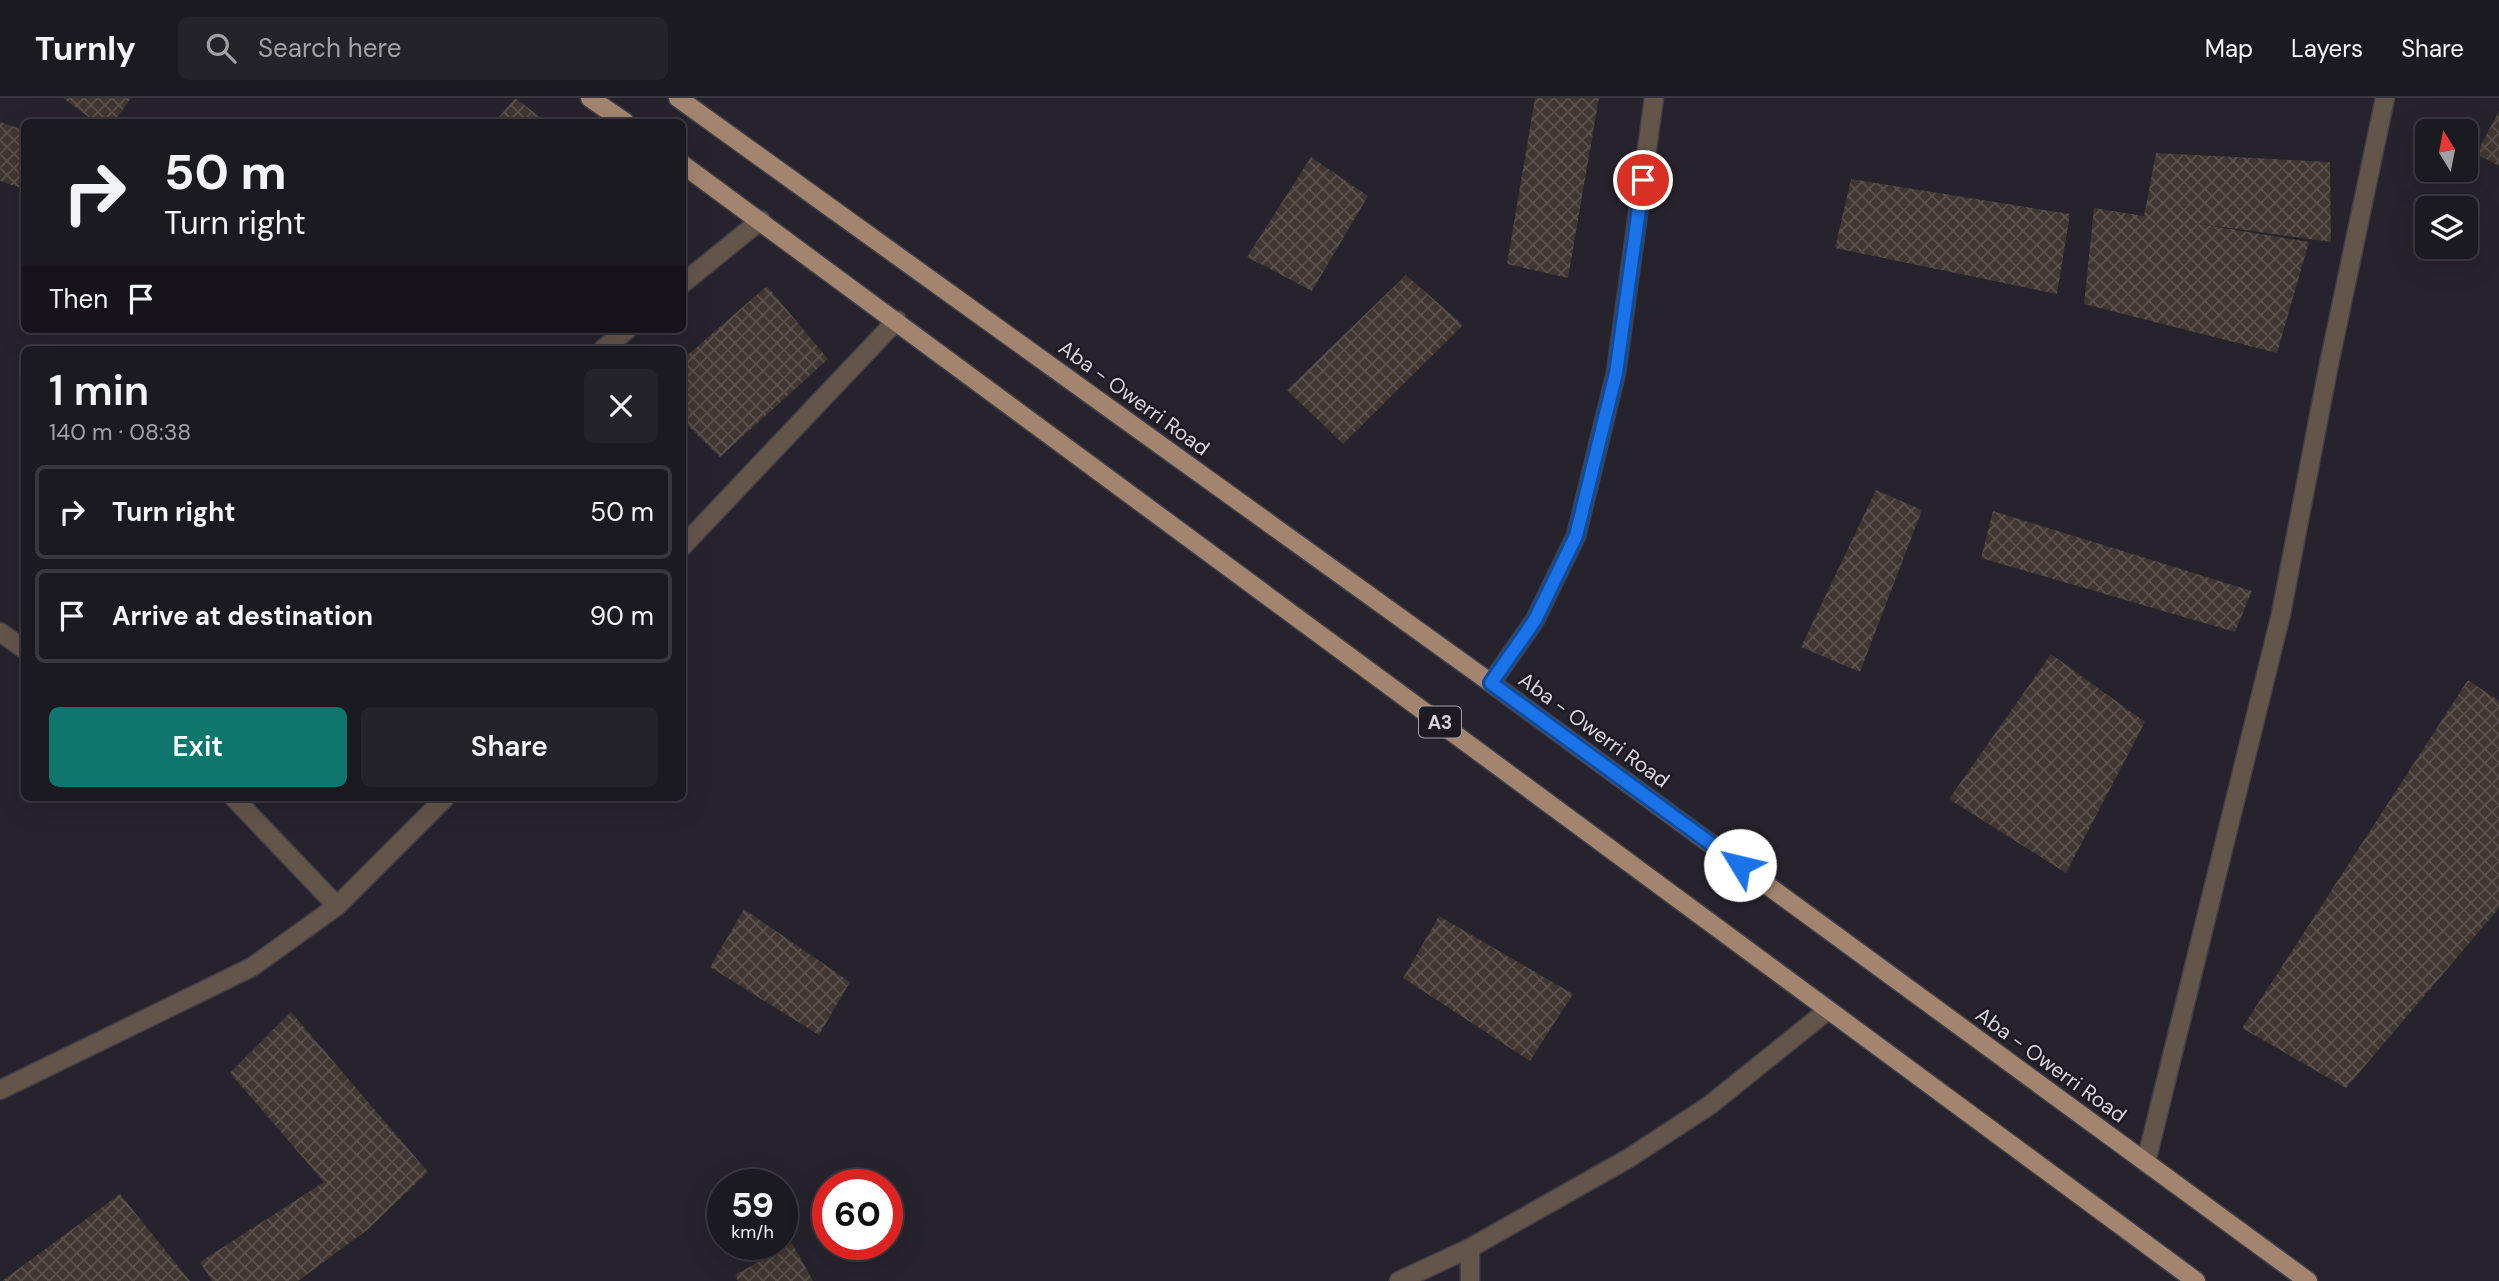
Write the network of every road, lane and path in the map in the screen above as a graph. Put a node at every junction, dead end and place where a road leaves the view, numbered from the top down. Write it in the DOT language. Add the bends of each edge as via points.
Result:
graph roads {
  1 [pos="590,98"];
  2 [pos="678,98"];
  3 [pos="1654,98"];
  4 [pos="2385,98"];
  5 [pos="621,119"];
  6 [pos="686,167"];
  7 [pos="761,220"];
  8 [pos="686,281"];
  9 [pos="897,320"];
  10 [pos="623,333"];
  11 [pos="608,346"];
  12 [pos="686,543"];
  13 [pos="0,632"];
  14 [pos="21,647"];
  15 [pos="1491,683"];
  16 [pos="237,801"];
  17 [pos="442,801"];
  18 [pos="337,906"];
  19 [pos="1828,1010"];
  20 [pos="0,1090"];
  21 [pos="2146,1162"];
  22 [pos="1470,1248"];
  23 [pos="2190,1279"];
  24 [pos="1399,1281"];
  25 [pos="1470,1281"];
  26 [pos="2308,1281"];
  1 -- 5 [label="main road"];
  2 -- 15 [label="main road, Aba - Owerri Road"];
  3 -- 15 [label="street" via="1616,373 1576,536 1535,620"];
  4 -- 21 [label="street" via="2281,614"];
  6 -- 7 [label="main road, A3"];
  7 -- 8 [label="street"];
  7 -- 9 [label="main road, A3"];
  9 -- 12 [label="street"];
  9 -- 19 [label="main road, A3"];
  10 -- 11 [label="street"];
  13 -- 14 [label="street"];
  15 -- 21 [label="main road, Aba - Owerri Road"];
  16 -- 18 [label="street"];
  17 -- 18 [label="street"];
  18 -- 20 [label="street" via="252,967"];
  19 -- 22 [label="street" via="1710,1105 1629,1158"];
  19 -- 23 [label="main road, A3"];
  21 -- 26 [label="main road, Aba - Owerri Road"];
  22 -- 24 [label="street"];
  22 -- 25 [label="street"];
}
